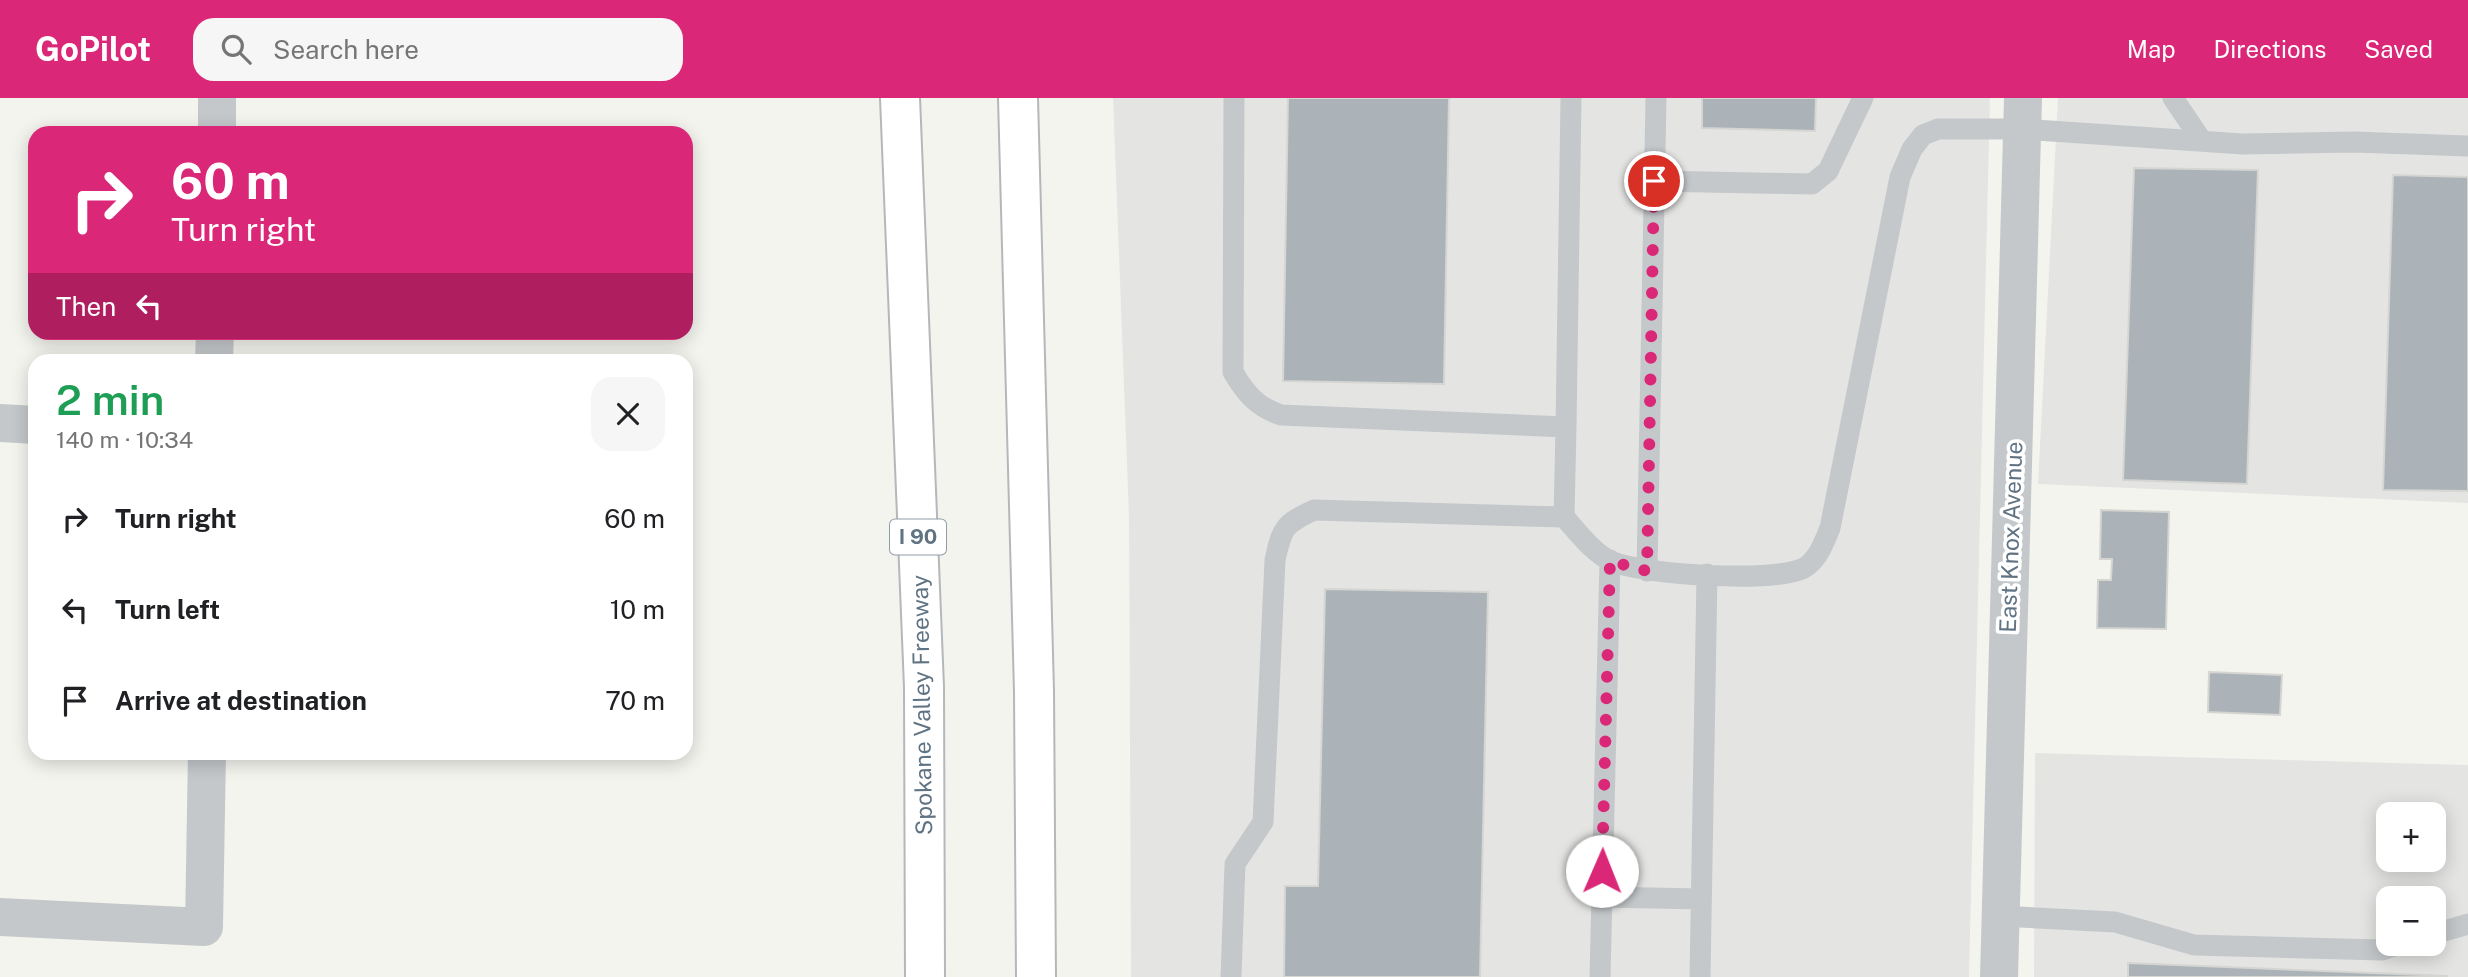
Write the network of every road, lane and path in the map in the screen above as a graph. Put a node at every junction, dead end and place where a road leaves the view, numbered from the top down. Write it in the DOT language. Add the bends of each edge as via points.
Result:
graph roads {
  1 [pos="217,98"];
  2 [pos="900,98"];
  3 [pos="1017,98"];
  4 [pos="1234,98"];
  5 [pos="1571,98"];
  6 [pos="1656,98"];
  7 [pos="1863,98"];
  8 [pos="2173,98"];
  9 [pos="2023,113"];
  10 [pos="217,126"];
  11 [pos="2202,141"];
  12 [pos="2468,146"];
  13 [pos="1654,181"];
  14 [pos="0,423"];
  15 [pos="28,425"];
  16 [pos="1566,426"];
  17 [pos="1564,517"];
  18 [pos="1610,561"];
  19 [pos="1647,571"];
  20 [pos="1707,574"];
  21 [pos="207,760"];
  22 [pos="1602,897"];
  23 [pos="1701,899"];
  24 [pos="2000,916"];
  25 [pos="0,917"];
  26 [pos="2468,924"];
  27 [pos="2446,930"];
  28 [pos="2376,950"];
  29 [pos="925,977"];
  30 [pos="1036,977"];
  31 [pos="1231,977"];
  32 [pos="1600,977"];
  33 [pos="1700,977"];
  34 [pos="1999,977"];
  1 -- 10 [label="street"];
  2 -- 29 [label="highway, Spokane Valley Freeway / I 90" via="924,687"];
  3 -- 30 [label="highway" via="1034,691"];
  4 -- 16 [label="lane" via="1233,372 1261,409 1281,415"];
  5 -- 16 [label="lane"];
  6 -- 13 [label="lane"];
  7 -- 13 [label="lane" via="1828,171 1812,184"];
  8 -- 11 [label="lane"];
  9 -- 11 [label="lane"];
  9 -- 20 [label="lane" via="1938,129 1923,135 1912,149 1900,177 1830,528 1819,553 1804,567 1781,575"];
  9 -- 24 [label="street, East Knox Avenue"];
  11 -- 12 [label="lane"];
  13 -- 19 [label="lane"];
  14 -- 15 [label="street"];
  16 -- 17 [label="lane"];
  17 -- 18 [label="lane"];
  17 -- 31 [label="lane" via="1314,510 1292,520 1282,531 1275,560 1263,822 1235,864"];
  18 -- 19 [label="lane"];
  18 -- 22 [label="lane"];
  19 -- 20 [label="lane"];
  20 -- 23 [label="lane"];
  21 -- 25 [label="street" via="204,927"];
  22 -- 23 [label="lane"];
  22 -- 32 [label="lane"];
  23 -- 33 [label="lane"];
  24 -- 28 [label="lane" via="2115,922 2194,944"];
  24 -- 34 [label="street, East Knox Avenue"];
  26 -- 27 [label="lane"];
}
